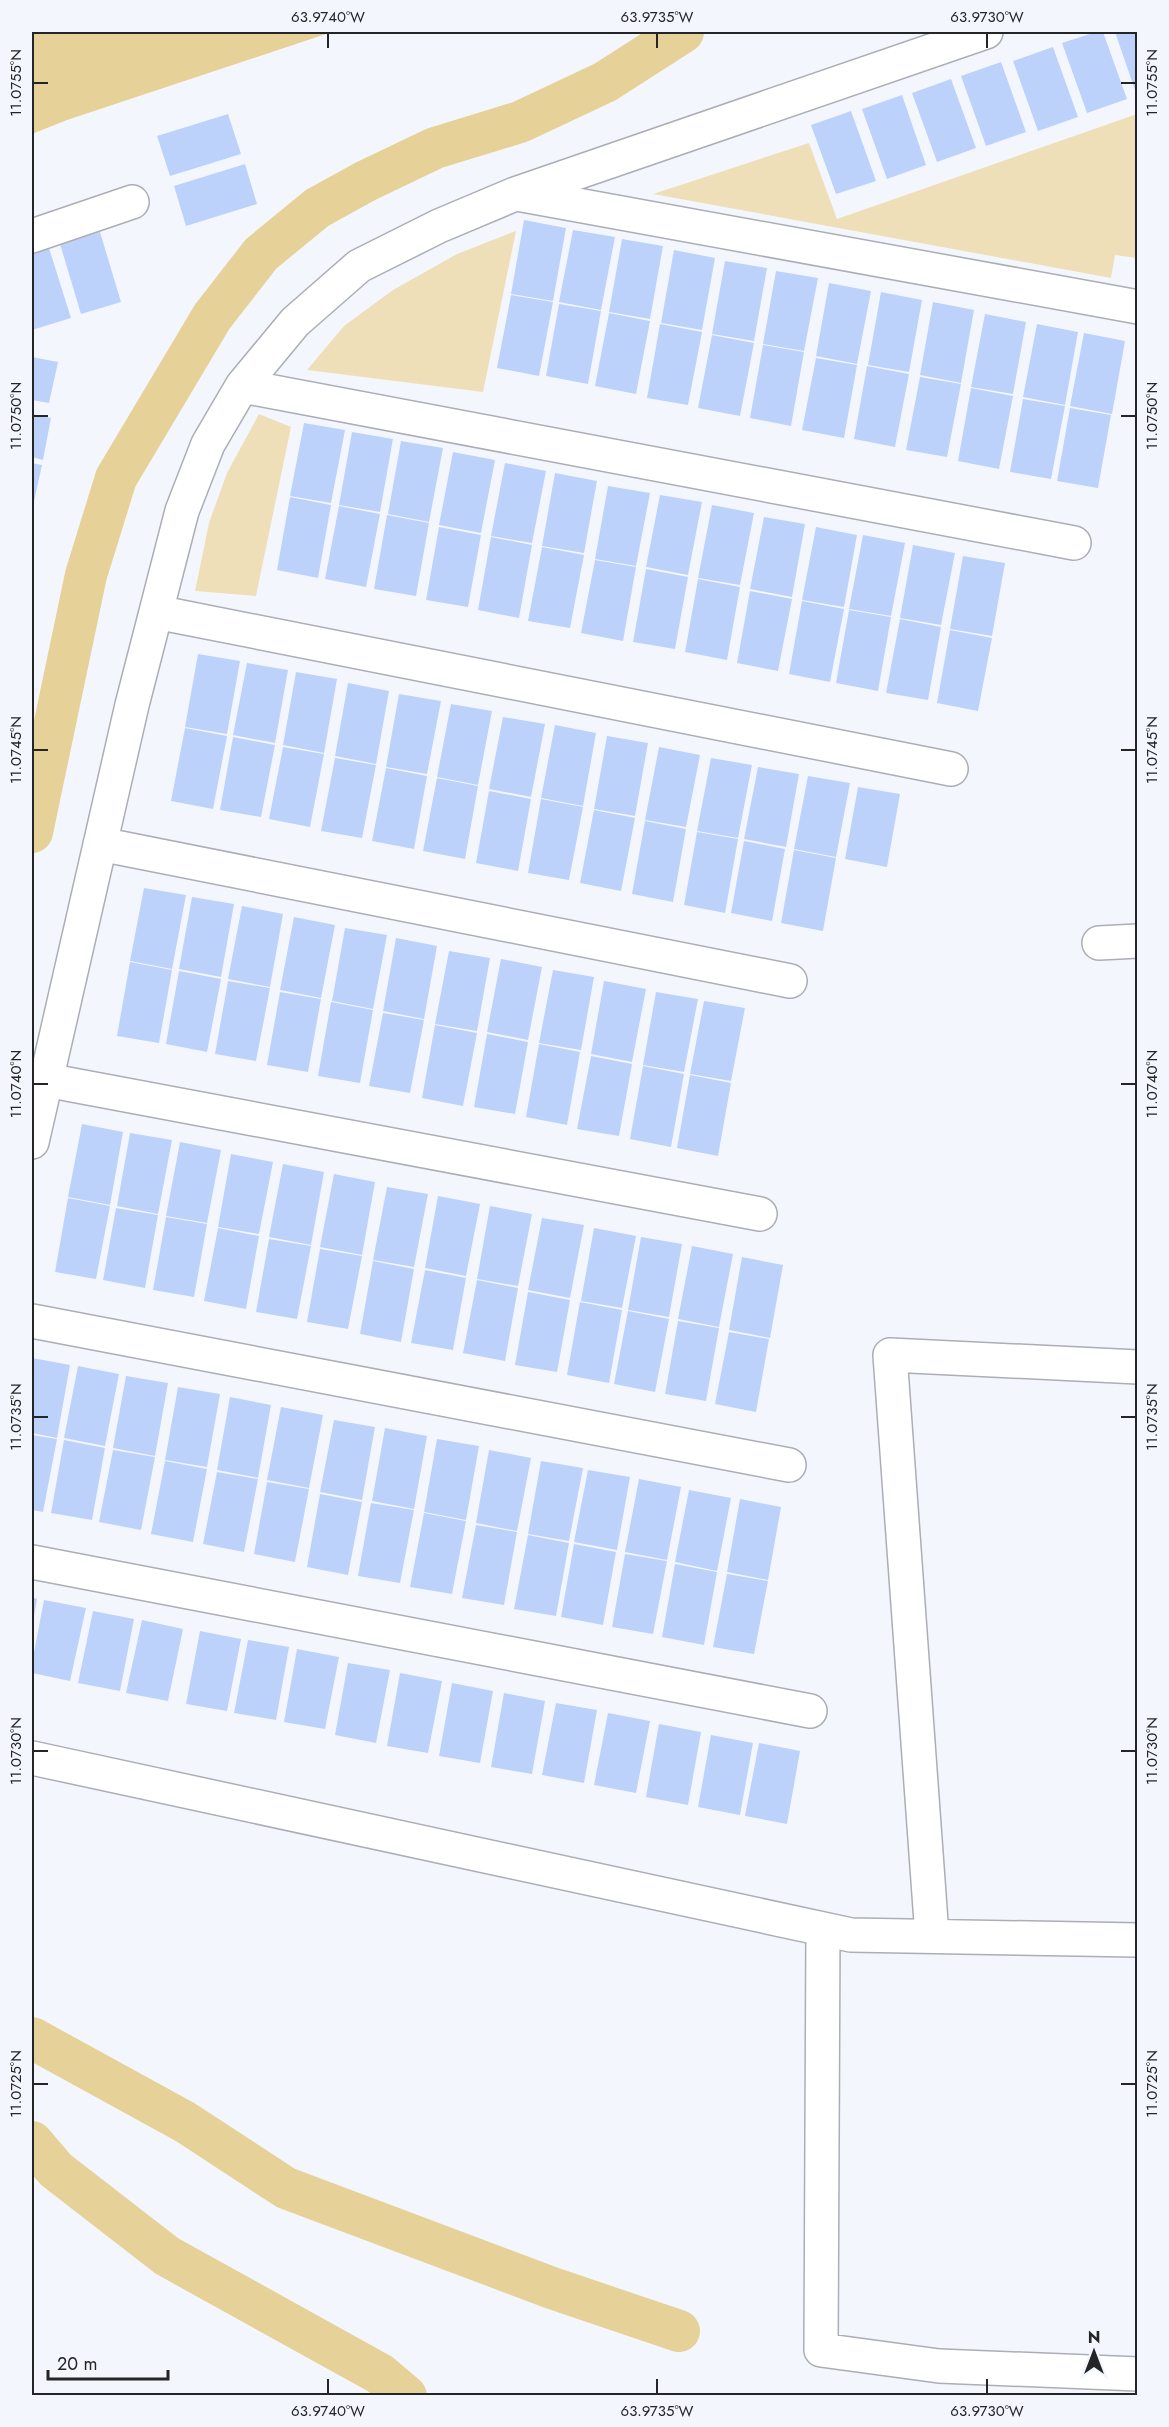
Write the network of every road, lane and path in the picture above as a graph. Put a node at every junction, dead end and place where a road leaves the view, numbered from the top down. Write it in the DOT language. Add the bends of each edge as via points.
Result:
graph roads {
  1 [pos="986,32"];
  2 [pos="515,194"];
  3 [pos="132,202"];
  4 [pos="32,236"];
  5 [pos="1137,307"];
  6 [pos="242,386"];
  7 [pos="1074,543"];
  8 [pos="156,612"];
  9 [pos="951,769"];
  10 [pos="100,844"];
  11 [pos="1137,941"];
  12 [pos="1099,943"];
  13 [pos="790,981"];
  14 [pos="46,1080"];
  15 [pos="32,1142"];
  16 [pos="760,1214"];
  17 [pos="32,1321"];
  18 [pos="1137,1367"];
  19 [pos="789,1465"];
  20 [pos="32,1562"];
  21 [pos="810,1711"];
  22 [pos="32,1758"];
  23 [pos="823,1929"];
  24 [pos="932,1936"];
  25 [pos="1137,1941"];
  26 [pos="1137,2374"];
  1 -- 2 [label="street"];
  2 -- 5 [label="street"];
  2 -- 6 [label="street" via="359,266 295,322"];
  3 -- 4 [label="street"];
  6 -- 7 [label="street"];
  6 -- 8 [label="street" via="208,444 182,511"];
  8 -- 9 [label="street"];
  8 -- 10 [label="street"];
  10 -- 13 [label="street"];
  10 -- 14 [label="street"];
  11 -- 12 [label="street"];
  14 -- 15 [label="street"];
  14 -- 16 [label="street"];
  17 -- 19 [label="street"];
  18 -- 24 [label="street" via="890,1355"];
  20 -- 21 [label="street"];
  22 -- 23 [label="street"];
  23 -- 24 [label="street" via="851,1935"];
  23 -- 26 [label="street" via="821,2350 939,2366"];
  24 -- 25 [label="street"];
}
